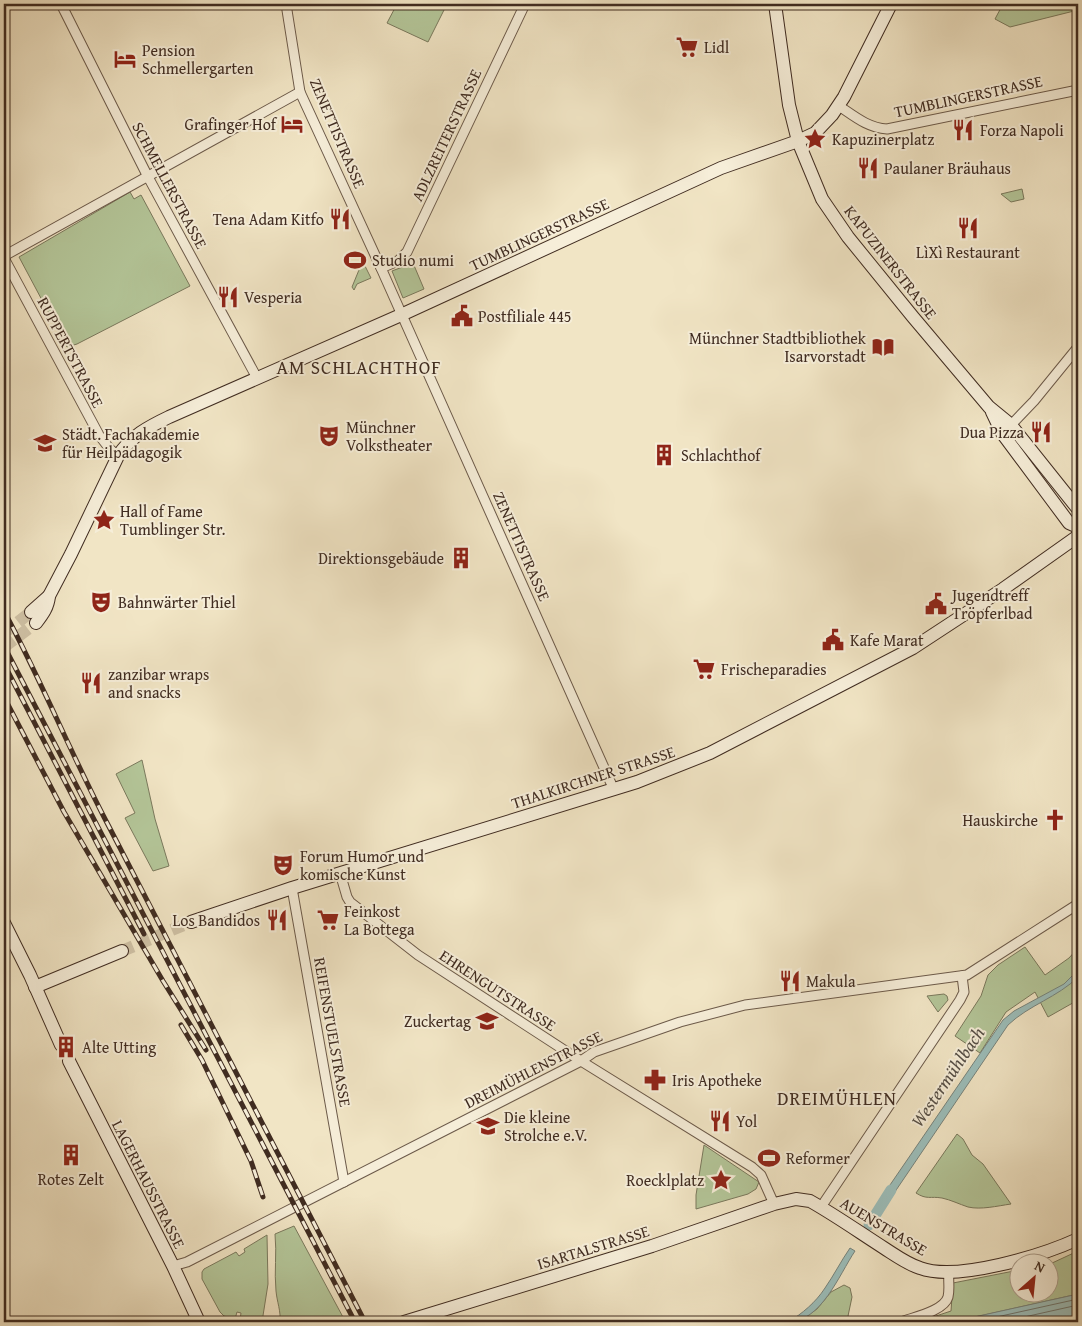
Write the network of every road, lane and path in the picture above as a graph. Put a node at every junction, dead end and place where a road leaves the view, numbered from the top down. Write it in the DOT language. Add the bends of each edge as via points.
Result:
graph roads {
  1 [pos="61,4"];
  2 [pos="286,4"];
  3 [pos="525,4"];
  4 [pos="775,4"];
  5 [pos="891,4"];
  6 [pos="1078,90"];
  7 [pos="300,92"];
  8 [pos="839,106"];
  9 [pos="798,141"];
  10 [pos="147,175"];
  11 [pos="4,257"];
  12 [pos="381,268"];
  13 [pos="401,315"];
  14 [pos="1078,347"];
  15 [pos="257,378"];
  16 [pos="989,407"];
  17 [pos="1011,425"];
  18 [pos="118,456"];
  19 [pos="1078,509"];
  20 [pos="1078,527"];
  21 [pos="1078,536"];
  22 [pos="34,618"];
  23 [pos="614,790"];
  24 [pos="340,873"];
  25 [pos="292,888"];
  26 [pos="1078,904"];
  27 [pos="191,922"];
  28 [pos="4,923"];
  29 [pos="122,951"];
  30 [pos="962,976"];
  31 [pos="35,987"];
  32 [pos="61,1045"];
  33 [pos="69,1061"];
  34 [pos="581,1062"];
  35 [pos="344,1182"];
  36 [pos="790,1200"];
  37 [pos="774,1204"];
  38 [pos="821,1207"];
  39 [pos="1078,1239"];
  40 [pos="173,1266"];
  41 [pos="949,1273"];
  42 [pos="199,1322"];
  43 [pos="404,1322"];
  44 [pos="901,1322"];
  1 -- 10 [label="street, SCHMELLERSTRASSE"];
  2 -- 7 [label="street, ZENETTISTRASSE"];
  3 -- 12 [label="street, ADLZREITERSTRASSE" via="407,252 398,261"];
  4 -- 9 [label="street, KAPUZINERSTRASSE" via="789,104"];
  5 -- 8 [label="street"];
  6 -- 8 [label="street, TUMBLINGERSTRASSE" via="887,129 868,125"];
  7 -- 10 [label="street"];
  7 -- 12 [label="street, ZENETTISTRASSE"];
  8 -- 9 [label="street" via="820,129"];
  9 -- 13 [label="street, TUMBLINGERSTRASSE" via="721,168"];
  9 -- 16 [label="street, KAPUZINERSTRASSE" via="822,199 848,238"];
  10 -- 11 [label="street"];
  10 -- 15 [label="street, SCHMELLERSTRASSE"];
  11 -- 18 [label="street, RUPPERTSTRASSE" via="98,435"];
  12 -- 13 [label="street, ZENETTISTRASSE"];
  13 -- 15 [label="street, TUMBLINGERSTRASSE"];
  13 -- 23 [label="street, ZENETTISTRASSE"];
  14 -- 17 [label="street"];
  15 -- 18 [label="street, TUMBLINGERSTRASSE" via="148,427 132,438"];
  16 -- 17 [label="street, KAPUZINERSTRASSE"];
  16 -- 20 [label="street, KAPUZINERSTRASSE" via="1002,433 1069,523"];
  17 -- 19 [label="street, KAPUZINERSTRASSE"];
  18 -- 22 [label="street, TUMBLINGERSTRASSE" via="49,596"];
  21 -- 23 [label="street, THALKIRCHNER STRASSE" via="913,648 710,753"];
  23 -- 24 [label="street, THALKIRCHNER STRASSE"];
  24 -- 25 [label="street, THALKIRCHNER STRASSE"];
  24 -- 34 [label="street, EHRENGUTSTRASSE" via="348,899 366,916 418,955"];
  25 -- 27 [label="street, THALKIRCHNER STRASSE"];
  25 -- 35 [label="street, REIFENSTUELSTRASSE"];
  26 -- 30 [label="street"];
  28 -- 31 [label="street"];
  29 -- 31 [label="street"];
  30 -- 34 [label="street, DREIMÜHLENSTRASSE" via="745,1005 680,1022 594,1052"];
  30 -- 38 [label="street" via="964,992 960,1000"];
  31 -- 32 [label="street"];
  33 -- 40 [label="street, LAGERHAUSSTRASSE"];
  34 -- 35 [label="street, DREIMÜHLENSTRASSE"];
  34 -- 37 [label="street, EHRENGUTSTRASSE" via="752,1167 761,1175"];
  35 -- 40 [label="street, DREIMÜHLENSTRASSE" via="187,1262"];
  36 -- 37 [label="street, ISARTALSTRASSE"];
  36 -- 38 [label="street, AUENSTRASSE" via="804,1200"];
  37 -- 43 [label="street, ISARTALSTRASSE" via="652,1246"];
  38 -- 41 [label="street, AUENSTRASSE" via="920,1268"];
  39 -- 41 [label="street, AUENSTRASSE" via="1039,1255"];
  40 -- 42 [label="street, LAGERHAUSSTRASSE"];
  41 -- 44 [label="street" via="945,1303"];
}
